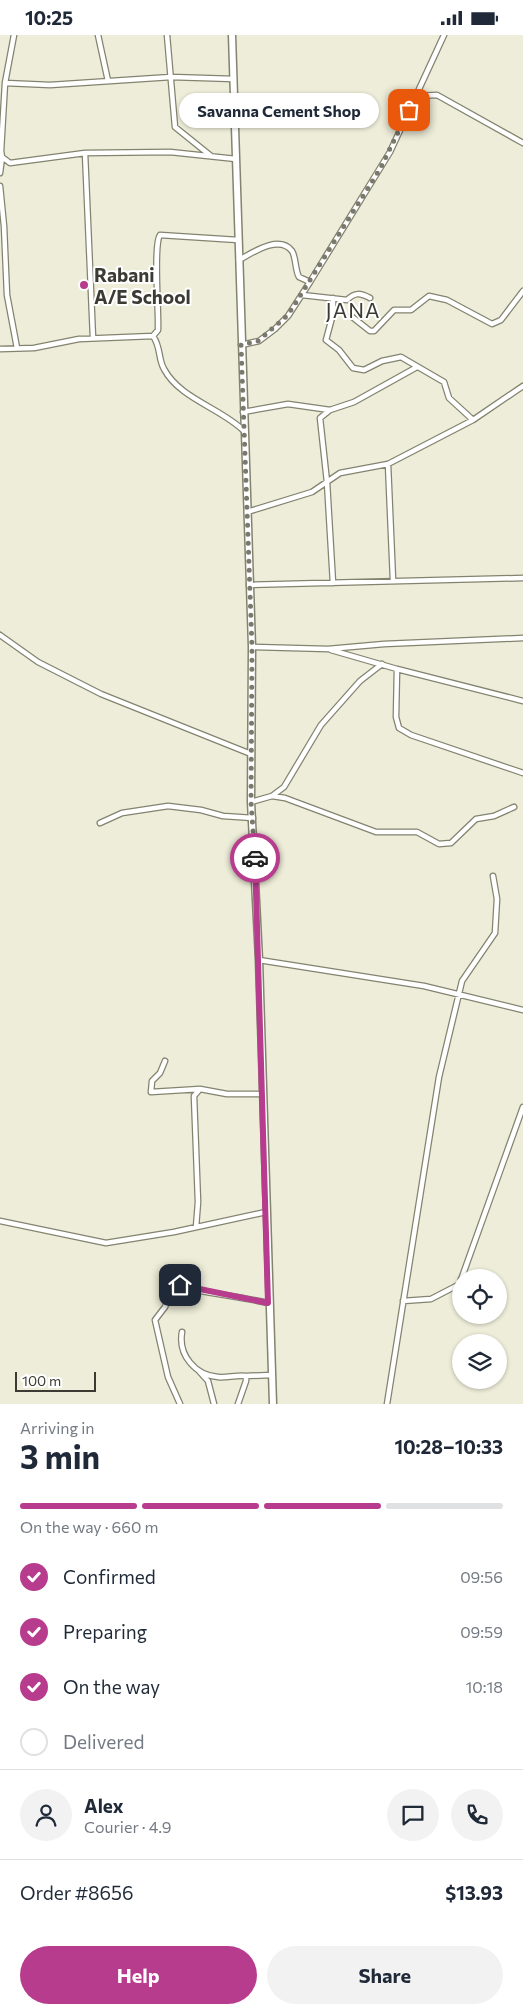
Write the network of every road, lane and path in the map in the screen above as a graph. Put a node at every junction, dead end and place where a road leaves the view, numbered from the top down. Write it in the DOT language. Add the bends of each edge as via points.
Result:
graph roads {
  1 [pos="14,35"];
  2 [pos="98,35"];
  3 [pos="167,35"];
  4 [pos="232,35"];
  5 [pos="444,35"];
  6 [pos="171,77"];
  7 [pos="234,79"];
  8 [pos="108,81"];
  9 [pos="5,83"];
  10 [pos="415,96"];
  11 [pos="523,143"];
  12 [pos="85,153"];
  13 [pos="2,157"];
  14 [pos="212,157"];
  15 [pos="236,159"];
  16 [pos="0,173"];
  17 [pos="0,186"];
  18 [pos="238,240"];
  19 [pos="238,260"];
  20 [pos="310,282"];
  21 [pos="523,291"];
  22 [pos="302,295"];
  23 [pos="333,298"];
  24 [pos="370,298"];
  25 [pos="351,316"];
  26 [pos="153,336"];
  27 [pos="93,338"];
  28 [pos="241,345"];
  29 [pos="18,348"];
  30 [pos="0,349"];
  31 [pos="417,367"];
  32 [pos="523,386"];
  33 [pos="330,410"];
  34 [pos="244,412"];
  35 [pos="473,420"];
  36 [pos="244,431"];
  37 [pos="388,464"];
  38 [pos="328,483"];
  39 [pos="247,512"];
  40 [pos="523,578"];
  41 [pos="393,580"];
  42 [pos="333,583"];
  43 [pos="249,585"];
  44 [pos="0,635"];
  45 [pos="523,638"];
  46 [pos="252,647"];
  47 [pos="328,649"];
  48 [pos="382,663"];
  49 [pos="397,669"];
  50 [pos="523,701"];
  51 [pos="250,754"];
  52 [pos="523,773"];
  53 [pos="272,797"];
  54 [pos="251,802"];
  55 [pos="514,807"];
  56 [pos="253,818"];
  57 [pos="100,823"];
  58 [pos="493,877"];
  59 [pos="259,960"];
  60 [pos="457,994"];
  61 [pos="523,1010"];
  62 [pos="165,1061"];
  63 [pos="200,1089"];
  64 [pos="262,1094"];
  65 [pos="523,1107"];
  66 [pos="266,1211"];
  67 [pos="0,1221"];
  68 [pos="196,1227"];
  69 [pos="465,1269"];
  70 [pos="452,1288"];
  71 [pos="403,1301"];
  72 [pos="268,1303"];
  73 [pos="182,1332"];
  74 [pos="198,1370"];
  75 [pos="272,1375"];
  76 [pos="246,1376"];
  77 [pos="180,1404"];
  78 [pos="214,1404"];
  79 [pos="238,1404"];
  80 [pos="273,1404"];
  81 [pos="387,1404"];
  1 -- 9 [label="street"];
  2 -- 8 [label="street"];
  3 -- 6 [label="street"];
  4 -- 7 [label="main road"];
  5 -- 10 [label="street"];
  6 -- 7 [label="street"];
  6 -- 8 [label="street"];
  6 -- 14 [label="street" via="175,127"];
  7 -- 15 [label="main road"];
  8 -- 9 [label="street" via="50,85"];
  9 -- 13 [label="street"];
  10 -- 11 [label="street" via="437,95"];
  10 -- 20 [label="street" via="390,152"];
  12 -- 13 [label="street" via="10,163"];
  12 -- 14 [label="street" via="170,153"];
  12 -- 27 [label="street"];
  13 -- 16 [label="street"];
  14 -- 15 [label="street"];
  15 -- 18 [label="main road"];
  17 -- 29 [label="street" via="7,295"];
  18 -- 19 [label="main road"];
  18 -- 26 [label="street" via="160,235 157,258 158,330"];
  19 -- 20 [label="street" via="258,249 282,245 293,252 299,277"];
  19 -- 28 [label="main road"];
  20 -- 22 [label="street"];
  21 -- 25 [label="street" via="501,320 492,323 447,300 429,296 411,310 394,310 374,331"];
  22 -- 23 [label="street"];
  22 -- 28 [label="street" via="275,329 258,341"];
  23 -- 24 [label="street" via="347,300 353,294"];
  23 -- 31 [label="street" via="333,314 326,340 353,368 364,370 382,361 401,357"];
  26 -- 27 [label="street"];
  26 -- 36 [label="street" via="159,343 163,369 181,388 234,421"];
  27 -- 29 [label="street"];
  28 -- 34 [label="main road"];
  29 -- 30 [label="street"];
  31 -- 33 [label="street" via="354,402"];
  31 -- 35 [label="street" via="444,382 449,398"];
  32 -- 35 [label="street"];
  33 -- 34 [label="street" via="288,404"];
  33 -- 38 [label="street" via="320,418"];
  34 -- 36 [label="main road"];
  35 -- 37 [label="street"];
  36 -- 39 [label="main road"];
  37 -- 38 [label="street" via="340,473"];
  37 -- 41 [label="street"];
  38 -- 39 [label="street" via="312,492"];
  38 -- 42 [label="street"];
  39 -- 43 [label="main road"];
  40 -- 41 [label="street"];
  41 -- 42 [label="street"];
  42 -- 43 [label="street"];
  43 -- 46 [label="main road"];
  44 -- 51 [label="street" via="38,661 101,694"];
  45 -- 47 [label="street"];
  46 -- 47 [label="street"];
  46 -- 51 [label="main road"];
  47 -- 48 [label="street"];
  48 -- 49 [label="street"];
  48 -- 53 [label="street" via="360,681 321,725 284,787"];
  49 -- 50 [label="street"];
  49 -- 52 [label="street" via="396,717 399,729"];
  51 -- 54 [label="main road"];
  53 -- 54 [label="street"];
  53 -- 55 [label="street" via="285,798 376,832 417,832 439,844 451,843 476,819 494,816"];
  54 -- 56 [label="main road"];
  56 -- 57 [label="street" via="168,806 122,813"];
  56 -- 59 [label="main road"];
  58 -- 60 [label="street" via="497,899 495,933 462,981"];
  59 -- 60 [label="street"];
  59 -- 64 [label="main road"];
  60 -- 61 [label="street"];
  60 -- 71 [label="street" via="439,1077"];
  62 -- 63 [label="street" via="152,1081 151,1092"];
  63 -- 64 [label="street" via="228,1094"];
  63 -- 68 [label="street" via="194,1097"];
  64 -- 66 [label="main road"];
  65 -- 69 [label="street"];
  66 -- 68 [label="street"];
  66 -- 72 [label="main road"];
  67 -- 68 [label="street" via="106,1243"];
  70 -- 71 [label="street" via="431,1299"];
  71 -- 81 [label="street"];
  72 -- 75 [label="main road"];
  72 -- 77 [label="street" via="180,1285 173,1287 166,1307 155,1320 168,1377"];
  73 -- 74 [label="street" via="184,1354"];
  74 -- 76 [label="street" via="215,1377"];
  74 -- 78 [label="street" via="208,1381"];
  75 -- 76 [label="street"];
  75 -- 80 [label="main road"];
  76 -- 79 [label="street"];
}
